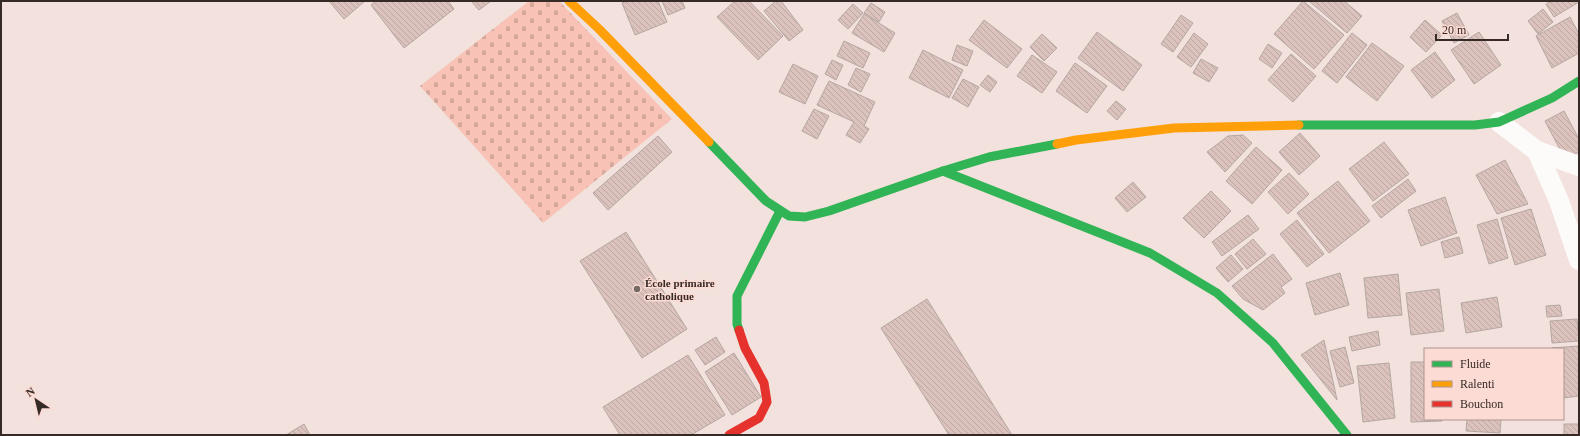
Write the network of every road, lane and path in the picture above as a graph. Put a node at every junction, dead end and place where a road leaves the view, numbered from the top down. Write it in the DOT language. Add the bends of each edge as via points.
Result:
graph roads {
  1 [pos="569,1"];
  2 [pos="1579,81"];
  3 [pos="1500,122"];
  4 [pos="1537,151"];
  5 [pos="1579,166"];
  6 [pos="943,171"];
  7 [pos="780,211"];
  8 [pos="1579,260"];
  9 [pos="729,435"];
  10 [pos="1347,435"];
  1 -- 7 [label="street" via="766,201"];
  2 -- 3 [label="street" via="1552,98"];
  3 -- 4 [label="street"];
  3 -- 6 [label="street" via="1475,125 1317,124 1174,128 1069,141 989,157"];
  4 -- 5 [label="street"];
  4 -- 8 [label="street" via="1559,201"];
  6 -- 7 [label="street" via="805,217 789,216"];
  6 -- 10 [label="street" via="1150,254 1216,293 1273,343"];
  7 -- 9 [label="street" via="737,296 736,324 745,348 764,383 767,402 759,418"];
}
